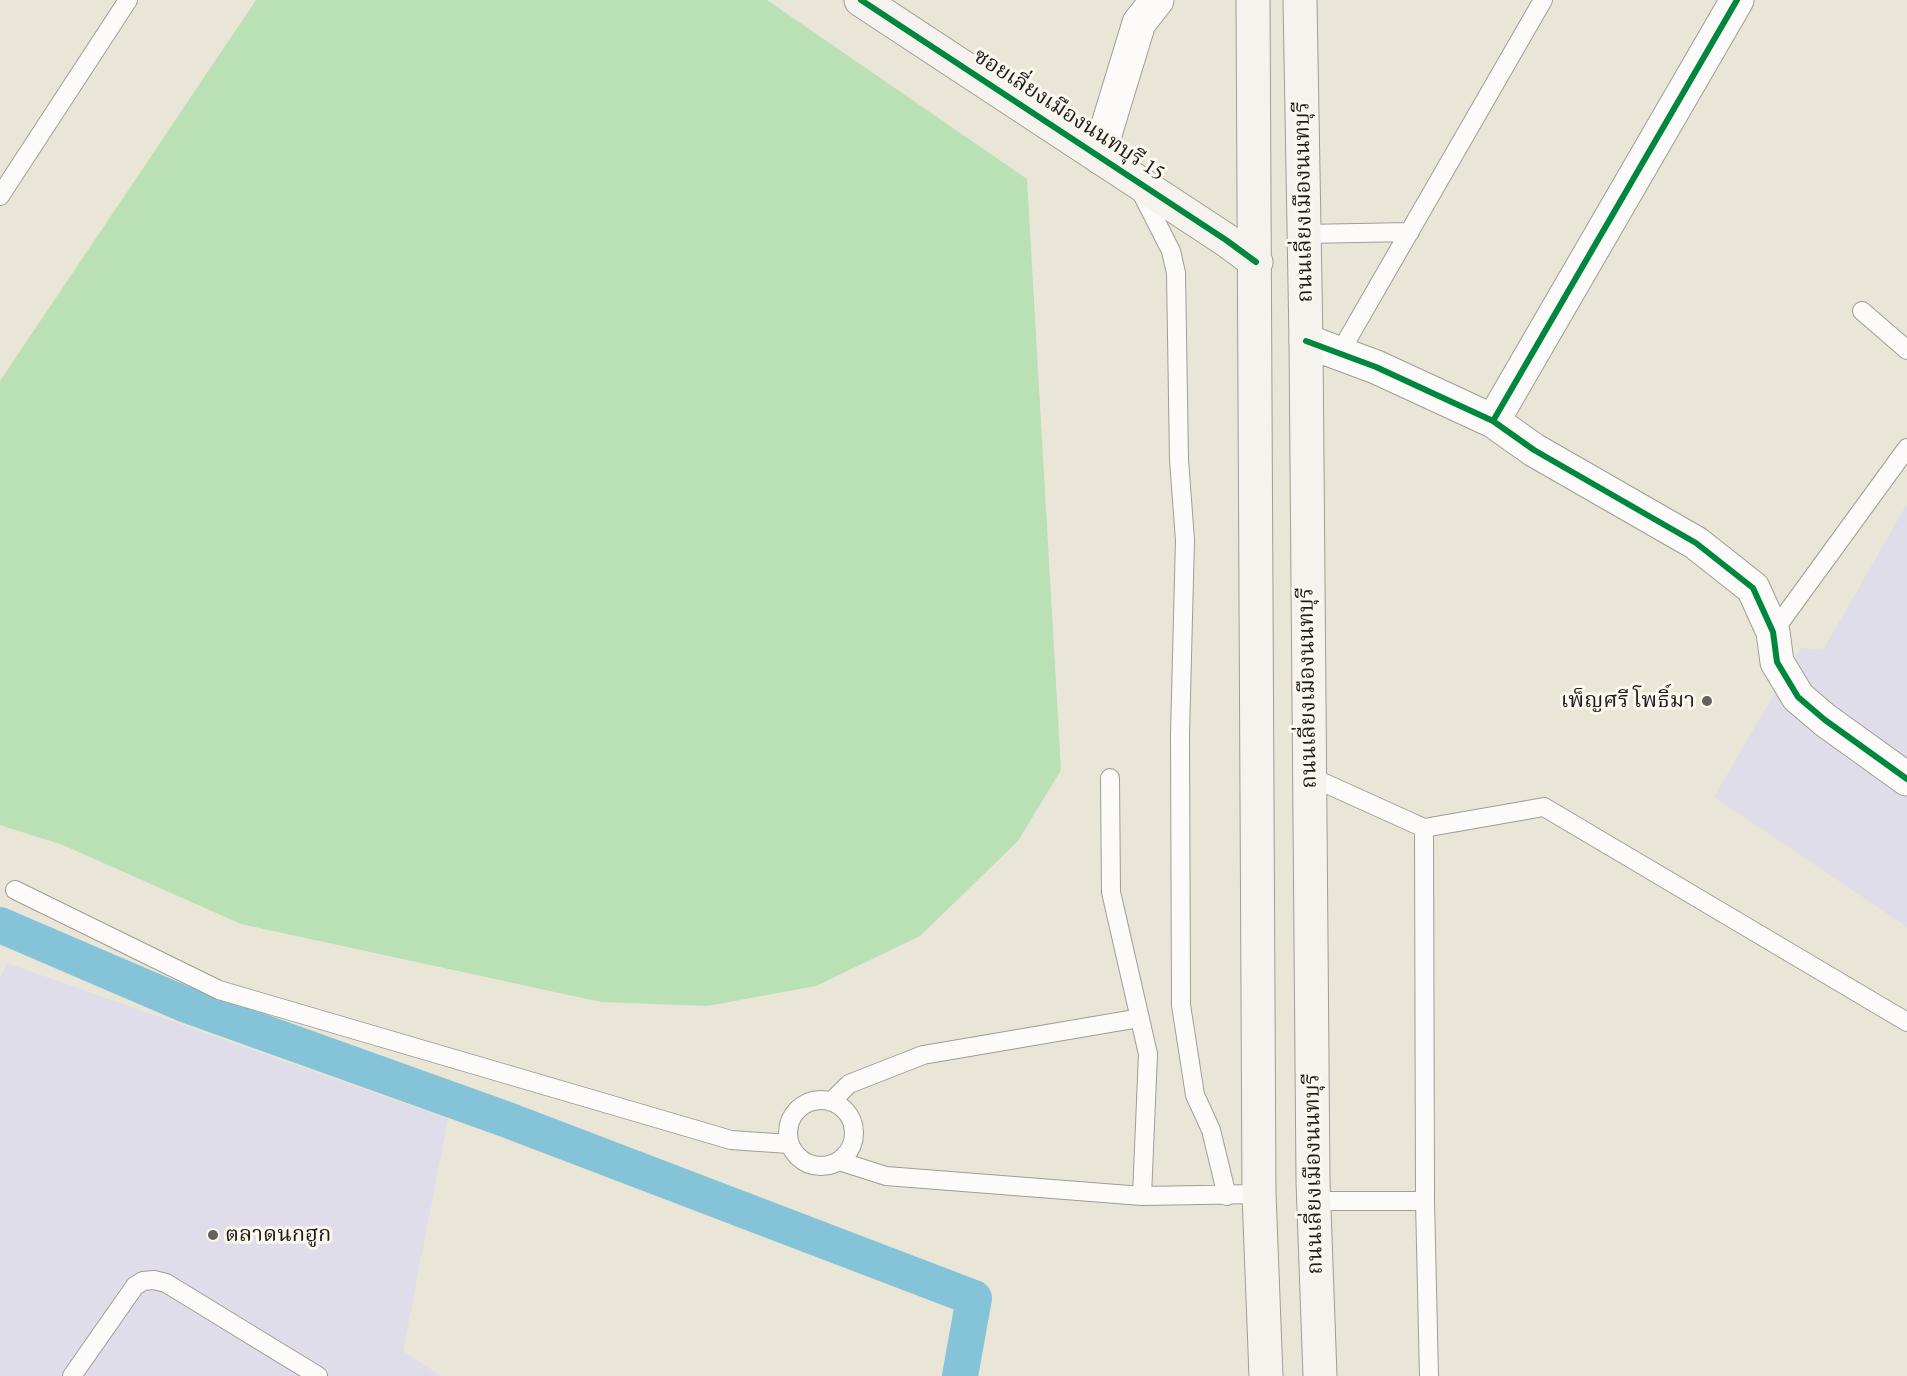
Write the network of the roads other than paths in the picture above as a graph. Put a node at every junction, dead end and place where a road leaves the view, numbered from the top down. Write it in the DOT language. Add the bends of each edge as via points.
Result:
graph roads {
  1 [pos="128,0"];
  2 [pos="861,0"];
  3 [pos="1157,0"];
  4 [pos="1253,0"];
  5 [pos="1300,0"];
  6 [pos="1544,0"];
  7 [pos="1737,0"];
  8 [pos="1101,158"];
  9 [pos="1136,180"];
  10 [pos="0,196"];
  11 [pos="1410,232"];
  12 [pos="1304,234"];
  13 [pos="1256,262"];
  14 [pos="1862,311"];
  15 [pos="1306,341"];
  16 [pos="1907,350"];
  17 [pos="1339,354"];
  18 [pos="1493,421"];
  19 [pos="1907,448"];
  20 [pos="1773,632"];
  21 [pos="1309,776"];
  22 [pos="1110,778"];
  23 [pos="1907,779"];
  24 [pos="1424,828"];
  25 [pos="15,890"];
  26 [pos="1140,1018"];
  27 [pos="1907,1022"];
  28 [pos="831,1101"];
  29 [pos="789,1144"];
  30 [pos="839,1161"];
  31 [pos="1259,1194"];
  32 [pos="1142,1196"];
  33 [pos="1227,1196"];
  34 [pos="1314,1201"];
  35 [pos="1425,1201"];
  36 [pos="72,1376"];
  37 [pos="318,1376"];
  38 [pos="1266,1376"];
  39 [pos="1320,1376"];
  40 [pos="1429,1376"];
  1 -- 10 [label="lane"];
  2 -- 8 [label="main road, ซอยเลี่ยงเมืองนนทบุรี 15"];
  3 -- 8 [label="street" via="1139,23"];
  4 -- 13 [label="main road"];
  5 -- 12 [label="main road, ถนนเลี่ยงเมืองนนทบุรี"];
  6 -- 11 [label="lane"];
  7 -- 18 [label="street"];
  8 -- 9 [label="main road, ซอยเลี่ยงเมืองนนทบุรี 15"];
  9 -- 13 [label="main road, ซอยเลี่ยงเมืองนนทบุรี 15"];
  9 -- 33 [label="lane" via="1171,251 1176,273 1179,460 1185,540 1180,734 1181,1005 1195,1095 1211,1130"];
  11 -- 12 [label="lane"];
  11 -- 17 [label="lane"];
  12 -- 15 [label="main road, ถนนเลี่ยงเมืองนนทบุรี"];
  13 -- 31 [label="main road"];
  14 -- 16 [label="lane"];
  15 -- 17 [label="street"];
  15 -- 21 [label="main road, ถนนเลี่ยงเมืองนนทบุรี"];
  17 -- 18 [label="street"];
  18 -- 20 [label="street" via="1534,450 1696,543 1736,572 1753,588"];
  19 -- 20 [label="lane"];
  20 -- 23 [label="street" via="1777,662 1798,697"];
  21 -- 24 [label="lane"];
  21 -- 34 [label="main road, ถนนเลี่ยงเมืองนนทบุรี"];
  22 -- 26 [label="lane" via="1111,892"];
  24 -- 27 [label="lane" via="1544,807"];
  24 -- 35 [label="lane"];
  25 -- 29 [label="lane" via="219,990 731,1140"];
  26 -- 28 [label="lane" via="923,1055 849,1084"];
  26 -- 32 [label="lane" via="1148,1054"];
  28 -- 29 [label="lane" via="803,1105 793,1115"];
  28 -- 30 [label="lane" via="852,1122 854,1137 849,1151"];
  29 -- 30 [label="lane" via="810,1164 825,1166"];
  30 -- 32 [label="lane" via="886,1176"];
  31 -- 33 [label="lane"];
  31 -- 38 [label="main road"];
  32 -- 33 [label="lane"];
  34 -- 35 [label="lane"];
  34 -- 39 [label="main road, ถนนเลี่ยงเมืองนนทบุรี"];
  35 -- 40 [label="lane"];
  36 -- 37 [label="lane" via="135,1286 154,1280 166,1283"];
}
